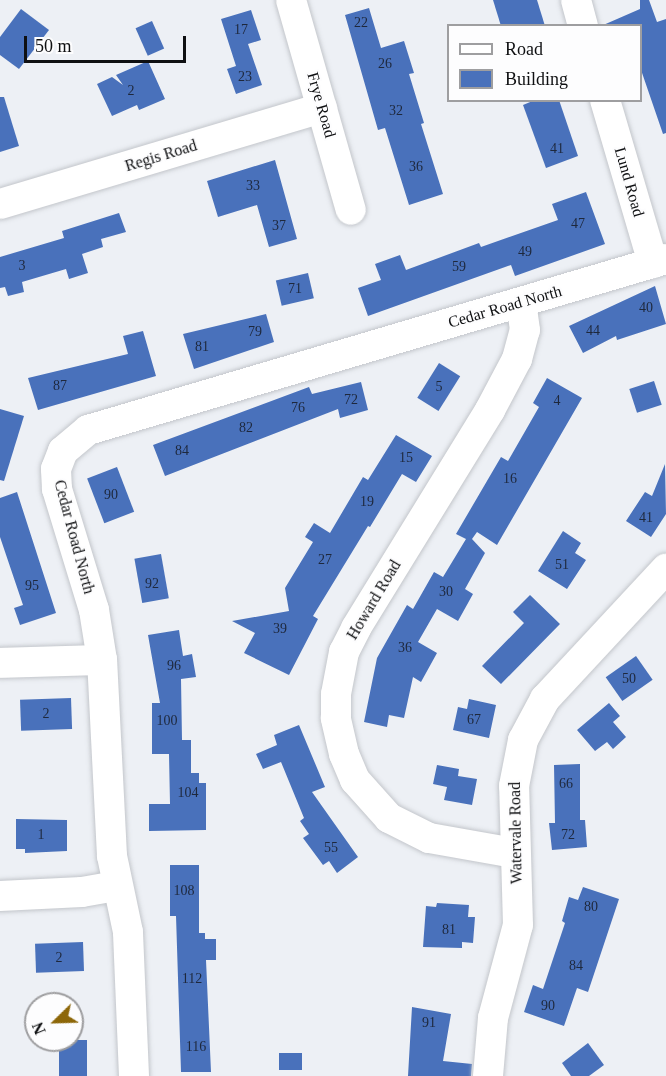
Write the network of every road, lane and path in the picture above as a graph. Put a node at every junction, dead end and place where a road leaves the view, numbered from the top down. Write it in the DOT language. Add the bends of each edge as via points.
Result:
graph roads {
  1 [pos="291,0"];
  2 [pos="576,0"];
  3 [pos="582,24"];
  4 [pos="606,102"];
  5 [pos="321,108"];
  6 [pos="0,204"];
  7 [pos="351,210"];
  8 [pos="659,261"];
  9 [pos="522,302"];
  10 [pos="666,569"];
  11 [pos="102,660"];
  12 [pos="0,663"];
  13 [pos="514,853"];
  14 [pos="117,886"];
  15 [pos="0,896"];
  16 [pos="134,1076"];
  17 [pos="488,1076"];
  1 -- 5 [label="street, Frye Road"];
  2 -- 3 [label="street"];
  4 -- 8 [label="street, Lund Road"];
  5 -- 6 [label="street, Regis Road"];
  5 -- 7 [label="street, Frye Road"];
  8 -- 9 [label="street, Cedar Road North"];
  9 -- 11 [label="street, Cedar Road North" via="233,384 88,430 74,438 59,460 56,484 94,610"];
  9 -- 13 [label="street, Howard Road" via="525,330 517,359 490,410 356,628 339,669 336,702 340,739 355,780 389,818 429,838"];
  10 -- 13 [label="street, Watervale Road" via="545,699 528,726 514,786"];
  11 -- 12 [label="street"];
  11 -- 14 [label="street, Cedar Road North" via="112,856"];
  13 -- 17 [label="street, Watervale Road" via="518,925 493,1018"];
  14 -- 15 [label="street"];
  14 -- 16 [label="street, Cedar Road North" via="128,933"];
}
